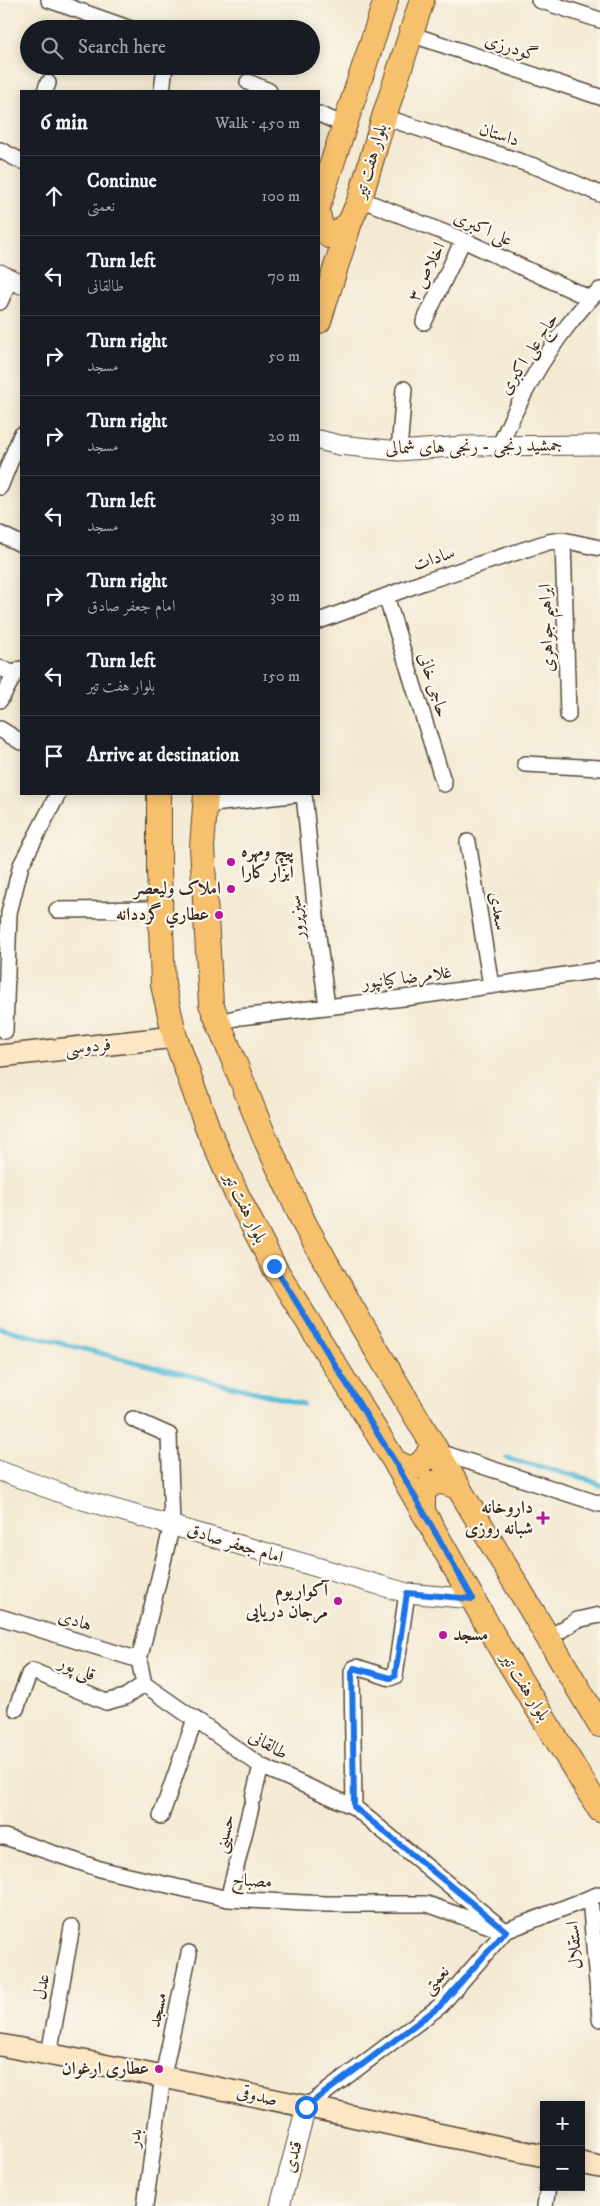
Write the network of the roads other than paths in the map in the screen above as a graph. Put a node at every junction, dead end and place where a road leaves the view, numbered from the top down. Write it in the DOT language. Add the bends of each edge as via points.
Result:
graph roads {
  1 [pos="49,0"];
  2 [pos="386,0"];
  3 [pos="422,0"];
  4 [pos="539,0"];
  5 [pos="106,20"];
  6 [pos="600,20"];
  7 [pos="410,34"];
  8 [pos="164,75"];
  9 [pos="248,82"];
  10 [pos="162,90"];
  11 [pos="267,90"];
  12 [pos="600,97"];
  13 [pos="320,114"];
  14 [pos="384,117"];
  15 [pos="344,125"];
  16 [pos="0,150"];
  17 [pos="20,160"];
  18 [pos="600,194"];
  19 [pos="360,198"];
  20 [pos="320,200"];
  21 [pos="320,222"];
  22 [pos="350,222"];
  23 [pos="463,240"];
  24 [pos="10,279"];
  25 [pos="323,287"];
  26 [pos="595,294"];
  27 [pos="0,302"];
  28 [pos="320,312"];
  29 [pos="424,322"];
  30 [pos="404,389"];
  31 [pos="20,437"];
  32 [pos="320,440"];
  33 [pos="600,445"];
  34 [pos="500,446"];
  35 [pos="399,451"];
  36 [pos="0,486"];
  37 [pos="0,534"];
  38 [pos="563,540"];
  39 [pos="20,544"];
  40 [pos="600,548"];
  41 [pos="386,596"];
  42 [pos="320,620"];
  43 [pos="0,668"];
  44 [pos="18,672"];
  45 [pos="0,700"];
  46 [pos="568,714"];
  47 [pos="0,729"];
  48 [pos="20,741"];
  49 [pos="525,764"];
  50 [pos="600,768"];
  51 [pos="444,784"];
  52 [pos="57,795"];
  53 [pos="159,795"];
  54 [pos="284,795"];
  55 [pos="304,795"];
  56 [pos="206,800"];
  57 [pos="468,842"];
  58 [pos="160,909"];
  59 [pos="57,910"];
  60 [pos="600,970"];
  61 [pos="491,986"];
  62 [pos="327,1006"];
  63 [pos="219,1022"];
  64 [pos="5,1031"];
  65 [pos="175,1037"];
  66 [pos="0,1056"];
  67 [pos="133,1419"];
  68 [pos="436,1448"];
  69 [pos="395,1462"];
  70 [pos="0,1471"];
  71 [pos="459,1488"];
  72 [pos="600,1504"];
  73 [pos="422,1509"];
  74 [pos="172,1525"];
  75 [pos="407,1593"];
  76 [pos="473,1599"];
  77 [pos="600,1615"];
  78 [pos="0,1617"];
  79 [pos="549,1638"];
  80 [pos="139,1660"];
  81 [pos="144,1684"];
  82 [pos="16,1710"];
  83 [pos="195,1719"];
  84 [pos="600,1725"];
  85 [pos="261,1766"];
  86 [pos="354,1807"];
  87 [pos="600,1810"];
  88 [pos="161,1816"];
  89 [pos="0,1837"];
  90 [pos="595,1896"];
  91 [pos="228,1899"];
  92 [pos="72,1927"];
  93 [pos="506,1931"];
  94 [pos="189,1953"];
  95 [pos="600,2019"];
  96 [pos="0,2045"];
  97 [pos="49,2054"];
  98 [pos="164,2076"];
  99 [pos="306,2107"];
  100 [pos="540,2155"];
  101 [pos="585,2164"];
  102 [pos="600,2167"];
  103 [pos="547,2191"];
  104 [pos="145,2206"];
  105 [pos="280,2206"];
  106 [pos="545,2206"];
  1 -- 5 [label="street"];
  2 -- 15 [label="main road, بلوار هفت تیر"];
  3 -- 7 [label="main road, بلوار هفت تیر"];
  4 -- 6 [label="street"];
  7 -- 12 [label="street, گودرزی"];
  7 -- 14 [label="main road, بلوار هفت تیر"];
  8 -- 10 [label="street"];
  9 -- 11 [label="street"];
  13 -- 15 [label="street"];
  14 -- 18 [label="street, داستان" via="540,168"];
  14 -- 19 [label="main road, بلوار هفت تیر"];
  15 -- 20 [label="main road, بلوار هفت تیر"];
  16 -- 17 [label="street"];
  19 -- 22 [label="main road, بلوار هفت تیر"];
  19 -- 23 [label="street, علی اکبری"];
  21 -- 22 [label="main road" via="329,236 337,234"];
  22 -- 25 [label="main road, بلوار هفت تیر"];
  23 -- 26 [label="street, علی اکبری"];
  23 -- 29 [label="street, اخلاص ۳"];
  24 -- 27 [label="street"];
  25 -- 28 [label="main road, بلوار هفت تیر"];
  26 -- 34 [label="street, حاج علی اکبری" via="551,346 518,402"];
  30 -- 35 [label="street"];
  31 -- 36 [label="street"];
  32 -- 35 [label="street, جمشید رنجی - رنجی های شمالی"];
  33 -- 34 [label="street, جمشید رنجی - رنجی های شمالی"];
  34 -- 35 [label="street, جمشید رنجی - رنجی های شمالی"];
  37 -- 39 [label="street"];
  38 -- 40 [label="street"];
  38 -- 41 [label="street, سادات" via="539,544"];
  38 -- 46 [label="street, ابراهیم جواهری"];
  41 -- 42 [label="street, سادات"];
  41 -- 51 [label="street, حاجی خانی"];
  43 -- 44 [label="street"];
  44 -- 45 [label="street"];
  47 -- 48 [label="street"];
  49 -- 50 [label="street"];
  52 -- 64 [label="street" via="21,865 9,913"];
  53 -- 58 [label="main road, بلوار هفت تیر"];
  54 -- 56 [label="street"];
  55 -- 62 [label="street, سبزپرور"];
  56 -- 63 [label="main road" via="202,848 211,996"];
  57 -- 61 [label="street, سعدی"];
  58 -- 59 [label="street"];
  58 -- 65 [label="main road, بلوار هفت تیر" via="163,985"];
  60 -- 61 [label="street, غلامرضا کیانپور"];
  61 -- 62 [label="street, غلامرضا کیانپور"];
  62 -- 63 [label="street, غلامرضا کیانپور"];
  63 -- 68 [label="main road" via="264,1136 305,1225"];
  65 -- 66 [label="main road, فردوسی"];
  65 -- 69 [label="main road, بلوار هفت تیر" via="208,1129 241,1203 274,1266"];
  67 -- 74 [label="street" via="169,1435"];
  68 -- 69 [label="main road" via="420,1465 411,1469"];
  68 -- 71 [label="main road"];
  68 -- 72 [label="street"];
  69 -- 73 [label="main road, بلوار هفت تیر"];
  70 -- 74 [label="street, امام جعفر صادق" via="69,1496"];
  71 -- 73 [label="main road" via="444,1482 432,1484 423,1493"];
  71 -- 79 [label="main road"];
  73 -- 76 [label="main road, بلوار هفت تیر"];
  74 -- 75 [label="street, امام جعفر صادق"];
  74 -- 80 [label="street"];
  75 -- 76 [label="street, امام جعفر صادق"];
  75 -- 86 [label="street" via="395,1676 390,1678 357,1667 352,1672"];
  76 -- 87 [label="main road, بلوار هفت تیر"];
  77 -- 79 [label="street" via="577,1620"];
  78 -- 80 [label="street, هادی"];
  79 -- 84 [label="main road"];
  80 -- 81 [label="street"];
  81 -- 82 [label="street, قلی پور" via="125,1698 106,1702 33,1671"];
  81 -- 83 [label="street, طالقانی"];
  83 -- 85 [label="street, طالقانی"];
  83 -- 88 [label="street"];
  85 -- 86 [label="street, طالقانی"];
  85 -- 91 [label="street, حسینی"];
  86 -- 93 [label="street, طالقانی"];
  89 -- 91 [label="street, مصباح" via="103,1870"];
  90 -- 93 [label="street, نعمتی"];
  90 -- 95 [label="street, استقلال"];
  91 -- 93 [label="street, مصباح" via="325,1904 428,1904"];
  92 -- 97 [label="street, عدل"];
  93 -- 99 [label="street, نعمتی" via="440,2006"];
  94 -- 98 [label="street, مسجد"];
  96 -- 97 [label="main road, صدوقی"];
  97 -- 98 [label="main road, صدوقی"];
  98 -- 99 [label="main road, صدوقی"];
  98 -- 104 [label="street, بدر"];
  99 -- 100 [label="main road, صدوقی"];
  99 -- 105 [label="street, قندی"];
  101 -- 102 [label="main road"];
  103 -- 106 [label="street"];
}
